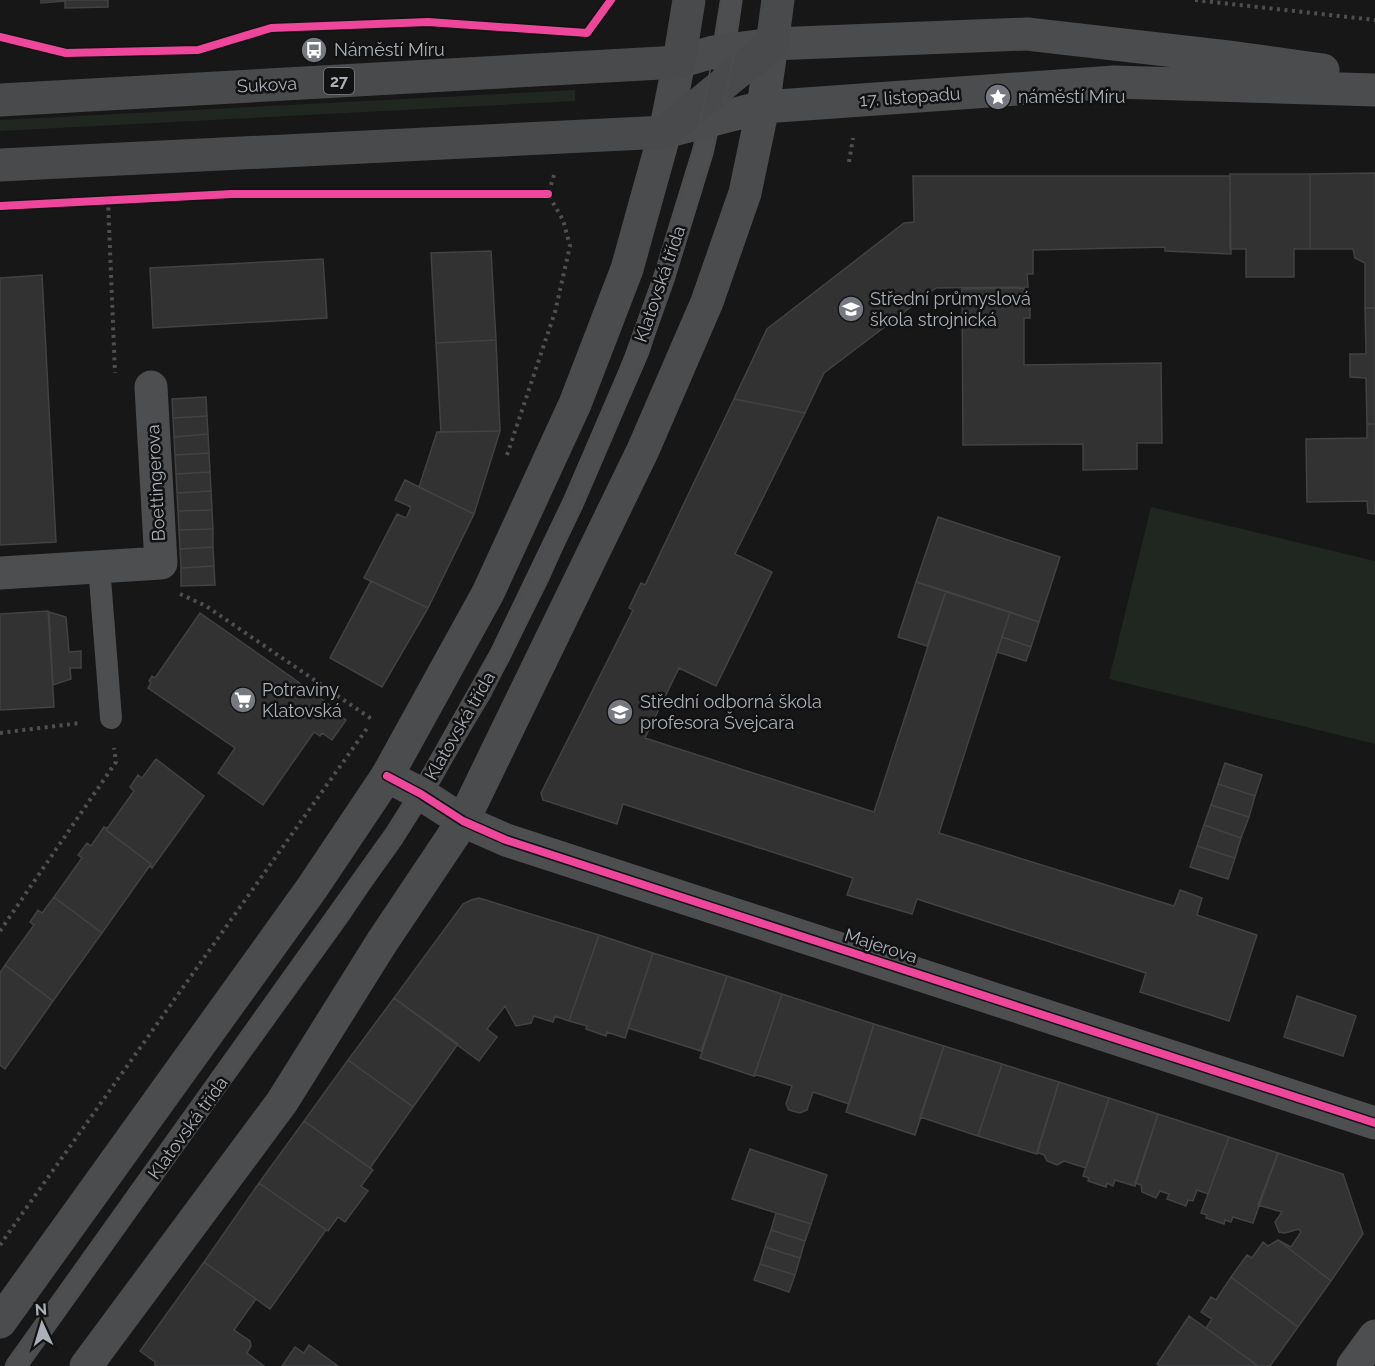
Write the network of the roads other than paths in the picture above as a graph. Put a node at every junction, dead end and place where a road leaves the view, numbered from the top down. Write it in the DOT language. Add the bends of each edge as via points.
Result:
graph roads {
  1 [pos="689,0"];
  2 [pos="731,0"];
  3 [pos="778,0"];
  4 [pos="772,44"];
  5 [pos="723,51"];
  6 [pos="679,62"];
  7 [pos="1375,78"];
  8 [pos="1375,90"];
  9 [pos="716,95"];
  10 [pos="0,100"];
  11 [pos="764,107"];
  12 [pos="665,132"];
  13 [pos="0,165"];
  14 [pos="151,387"];
  15 [pos="99,566"];
  16 [pos="0,573"];
  17 [pos="111,718"];
  18 [pos="387,776"];
  19 [pos="421,794"];
  20 [pos="463,821"];
  21 [pos="1375,1123"];
  22 [pos="0,1322"];
  23 [pos="1375,1336"];
  24 [pos="16,1366"];
  25 [pos="86,1366"];
  26 [pos="1353,1366"];
  1 -- 6 [label="main road, Klatovská třída"];
  2 -- 5 [label="lane, Klatovská třída"];
  3 -- 4 [label="main road"];
  4 -- 5 [label="main road"];
  4 -- 7 [label="main road" via="1027,34"];
  4 -- 9 [label="main road"];
  4 -- 11 [label="main road"];
  5 -- 6 [label="main road"];
  5 -- 9 [label="lane, Klatovská třída"];
  6 -- 9 [label="main road"];
  6 -- 10 [label="main road, Sukova / 27"];
  6 -- 12 [label="main road, Klatovská třída"];
  8 -- 11 [label="main road, 17. listopadu" via="1114,82"];
  9 -- 11 [label="main road"];
  9 -- 12 [label="main road"];
  9 -- 19 [label="lane, Klatovská třída" via="664,278 608,421 500,655"];
  11 -- 20 [label="main road" via="745,193 707,302 643,450"];
  12 -- 13 [label="main road"];
  12 -- 18 [label="main road, Klatovská třída" via="627,269 575,404 488,593"];
  14 -- 15 [label="street, Boettingerova" via="160,563"];
  15 -- 16 [label="street, Boettingerova"];
  15 -- 17 [label="lane"];
  18 -- 19 [label="street, Majerova"];
  18 -- 22 [label="main road, Klatovská třída" via="312,888"];
  19 -- 20 [label="street, Majerova"];
  19 -- 24 [label="lane, Klatovská třída" via="255,1035"];
  20 -- 21 [label="street, Majerova" via="517,844"];
  20 -- 25 [label="main road" via="282,1102"];
  23 -- 26 [label="street"];
}
